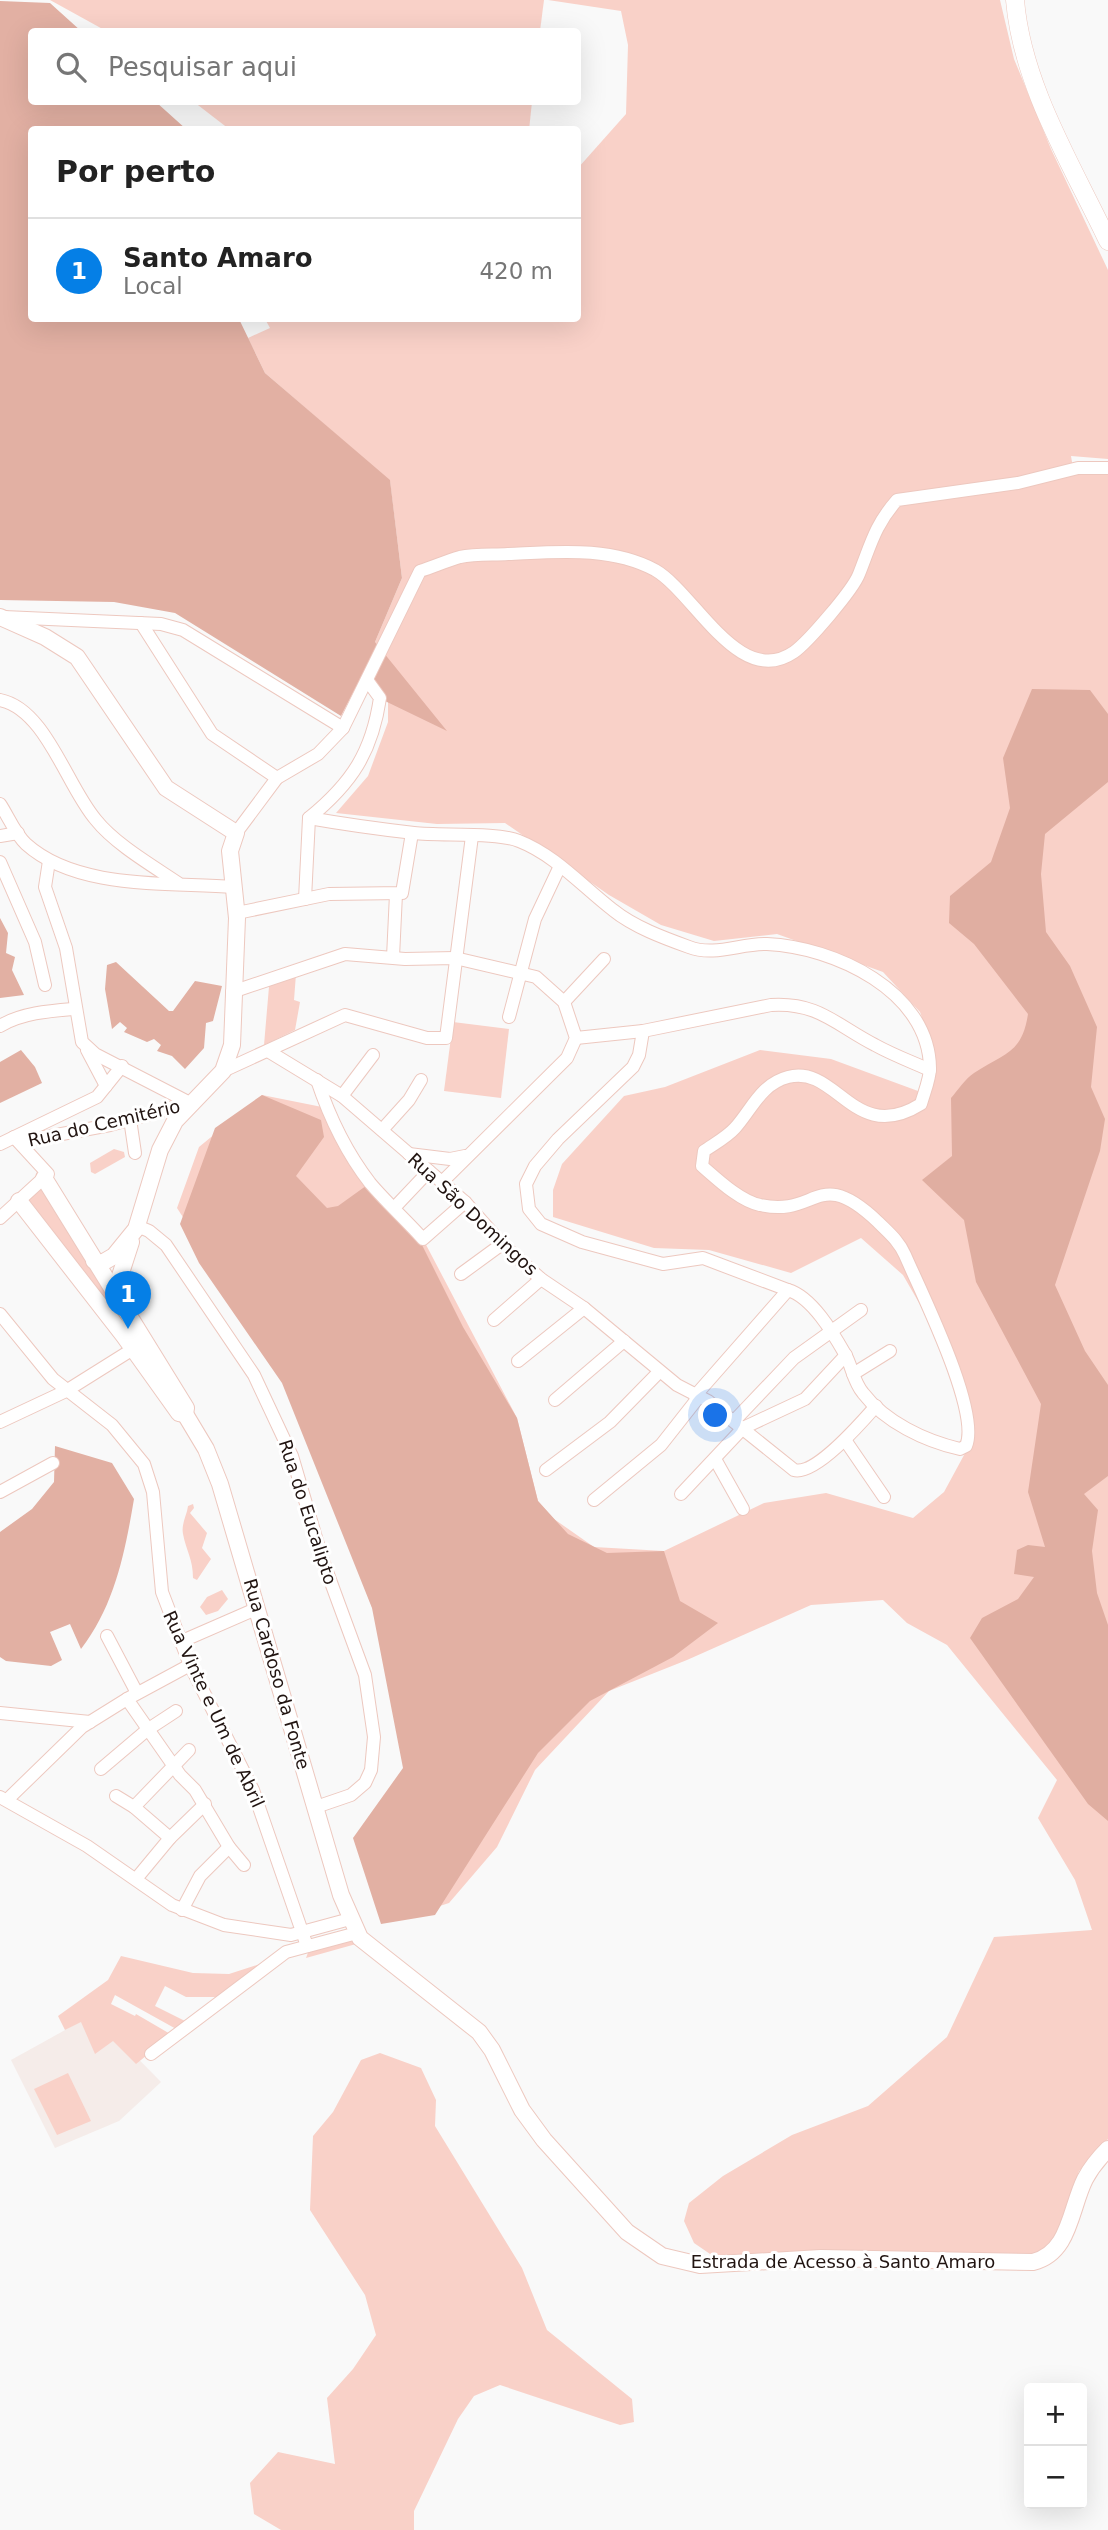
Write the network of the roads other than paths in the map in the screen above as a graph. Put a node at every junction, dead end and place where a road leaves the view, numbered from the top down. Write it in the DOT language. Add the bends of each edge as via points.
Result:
graph roads {
  1 [pos="1015,0"];
  2 [pos="1108,241"];
  3 [pos="1108,468"];
  4 [pos="0,617"];
  5 [pos="141,623"];
  6 [pos="367,680"];
  7 [pos="0,700"];
  8 [pos="343,728"];
  9 [pos="277,778"];
  10 [pos="0,804"];
  11 [pos="309,818"];
  12 [pos="18,833"];
  13 [pos="236,833"];
  14 [pos="412,833"];
  15 [pos="0,836"];
  16 [pos="472,836"];
  17 [pos="49,861"];
  18 [pos="0,862"];
  19 [pos="560,866"];
  20 [pos="178,883"];
  21 [pos="233,887"];
  22 [pos="396,894"];
  23 [pos="305,899"];
  24 [pos="237,913"];
  25 [pos="393,957"];
  26 [pos="456,958"];
  27 [pos="604,959"];
  28 [pos="520,971"];
  29 [pos="45,985"];
  30 [pos="232,992"];
  31 [pos="564,1002"];
  32 [pos="74,1009"];
  33 [pos="509,1017"];
  34 [pos="0,1026"];
  35 [pos="643,1031"];
  36 [pos="576,1038"];
  37 [pos="87,1049"];
  38 [pos="268,1051"];
  39 [pos="373,1055"];
  40 [pos="122,1066"];
  41 [pos="223,1070"];
  42 [pos="930,1070"];
  43 [pos="317,1080"];
  44 [pos="421,1080"];
  45 [pos="106,1086"];
  46 [pos="342,1096"];
  47 [pos="190,1103"];
  48 [pos="130,1119"];
  49 [pos="382,1130"];
  50 [pos="17,1139"];
  51 [pos="0,1144"];
  52 [pos="135,1153"];
  53 [pos="409,1154"];
  54 [pos="465,1156"];
  55 [pos="429,1171"];
  56 [pos="44,1178"];
  57 [pos="442,1182"];
  58 [pos="19,1201"];
  59 [pos="465,1202"];
  60 [pos="394,1208"];
  61 [pos="0,1218"];
  62 [pos="136,1228"];
  63 [pos="502,1244"];
  64 [pos="94,1261"];
  65 [pos="461,1274"];
  66 [pos="541,1279"];
  67 [pos="788,1290"];
  68 [pos="584,1308"];
  69 [pos="861,1310"];
  70 [pos="125,1311"];
  71 [pos="0,1314"];
  72 [pos="494,1320"];
  73 [pos="830,1333"];
  74 [pos="624,1341"];
  75 [pos="139,1345"];
  76 [pos="890,1351"];
  77 [pos="846,1355"];
  78 [pos="518,1362"];
  79 [pos="659,1372"];
  80 [pos="853,1374"];
  81 [pos="65,1391"];
  82 [pos="697,1397"];
  83 [pos="555,1400"];
  84 [pos="876,1406"];
  85 [pos="0,1422"];
  86 [pos="739,1424"];
  87 [pos="845,1440"];
  88 [pos="715,1459"];
  89 [pos="53,1463"];
  90 [pos="546,1470"];
  91 [pos="0,1492"];
  92 [pos="681,1494"];
  93 [pos="884,1497"];
  94 [pos="594,1500"];
  95 [pos="743,1508"];
  96 [pos="258,1608"];
  97 [pos="107,1636"];
  98 [pos="180,1642"];
  99 [pos="190,1665"];
  100 [pos="132,1696"];
  101 [pos="176,1711"];
  102 [pos="0,1713"];
  103 [pos="90,1722"];
  104 [pos="147,1730"];
  105 [pos="189,1750"];
  106 [pos="174,1765"];
  107 [pos="101,1769"];
  108 [pos="116,1796"];
  109 [pos="4,1799"];
  110 [pos="205,1804"];
  111 [pos="134,1807"];
  112 [pos="316,1807"];
  113 [pos="170,1838"];
  114 [pos="229,1847"];
  115 [pos="244,1866"];
  116 [pos="136,1879"];
  117 [pos="182,1910"];
  118 [pos="355,1930"];
  119 [pos="302,1932"];
  120 [pos="307,1946"];
  121 [pos="151,2054"];
  122 [pos="1108,2149"];
  1 -- 2 [label="main road" via="1023,46 1041,99"];
  3 -- 6 [label="street" via="1078,468 1018,484 897,500 878,521 858,577 794,652 776,660 754,660 726,642 678,587 654,569 609,555 572,551 462,557 420,571"];
  4 -- 5 [label="street"];
  4 -- 13 [label="main road" via="77,657 166,788"];
  5 -- 8 [label="street" via="183,631"];
  5 -- 9 [label="street" via="212,734"];
  6 -- 8 [label="street"];
  6 -- 11 [label="street" via="380,698 374,734 356,769"];
  7 -- 20 [label="street" via="13,703 37,725 96,821"];
  8 -- 9 [label="street" via="318,754"];
  9 -- 13 [label="street"];
  10 -- 12 [label="street"];
  11 -- 14 [label="street"];
  11 -- 23 [label="street"];
  12 -- 15 [label="street"];
  12 -- 17 [label="street"];
  13 -- 21 [label="main road" via="230,851"];
  14 -- 16 [label="street"];
  14 -- 22 [label="street" via="402,893"];
  16 -- 19 [label="street" via="518,840"];
  16 -- 26 [label="street"];
  17 -- 20 [label="street" via="86,877"];
  17 -- 32 [label="street" via="45,887 66,948"];
  18 -- 29 [label="street" via="35,942"];
  19 -- 28 [label="street" via="535,919"];
  19 -- 42 [label="street" via="615,912 693,949 724,951 766,944 810,951 859,971 895,993 915,1019"];
  20 -- 21 [label="street"];
  21 -- 24 [label="main road"];
  22 -- 23 [label="street" via="329,894"];
  22 -- 25 [label="street"];
  23 -- 24 [label="street"];
  24 -- 30 [label="main road"];
  25 -- 26 [label="street"];
  25 -- 30 [label="street" via="345,954"];
  26 -- 28 [label="street"];
  26 -- 38 [label="street" via="446,1038 427,1038 345,1015"];
  27 -- 31 [label="street"];
  28 -- 31 [label="street" via="536,977"];
  28 -- 33 [label="street"];
  30 -- 41 [label="main road" via="232,1045"];
  31 -- 36 [label="street"];
  32 -- 34 [label="street" via="47,1011"];
  32 -- 37 [label="street"];
  35 -- 36 [label="street"];
  35 -- 42 [label="street" via="790,1004 809,1007 874,1045"];
  35 -- 67 [label="street" via="633,1067 535,1166 526,1184 529,1209 541,1224 582,1242 663,1264 703,1258"];
  36 -- 54 [label="street" via="567,1058"];
  37 -- 40 [label="street"];
  37 -- 45 [label="street"];
  38 -- 41 [label="street"];
  38 -- 43 [label="street, Rua São Domingos"];
  39 -- 46 [label="street"];
  40 -- 45 [label="street"];
  40 -- 47 [label="street"];
  41 -- 47 [label="main road"];
  42 -- 84 [label="street" via="921,1104 904,1115 878,1117 816,1080 791,1075 769,1084 733,1130 704,1150 702,1166 757,1205 775,1207 839,1195 864,1208 901,1246 960,1389 967,1414 967,1443 960,1449 936,1443"];
  43 -- 46 [label="street, Rua São Domingos"];
  43 -- 60 [label="street" via="355,1161"];
  44 -- 49 [label="street"];
  45 -- 50 [label="street" via="97,1097"];
  46 -- 49 [label="street, Rua São Domingos"];
  47 -- 48 [label="street, Rua do Cemitério"];
  47 -- 62 [label="main road" via="160,1150"];
  48 -- 50 [label="street, Rua do Cemitério"];
  48 -- 52 [label="street"];
  49 -- 53 [label="street, Rua São Domingos"];
  50 -- 51 [label="street"];
  50 -- 56 [label="street, Rua Cardoso da Fonte" via="48,1174"];
  53 -- 54 [label="street" via="450,1159"];
  53 -- 55 [label="street, Rua São Domingos"];
  54 -- 57 [label="street"];
  55 -- 57 [label="street, Rua São Domingos"];
  55 -- 60 [label="street"];
  56 -- 58 [label="street"];
  56 -- 64 [label="main road, Rua Cardoso da Fonte"];
  57 -- 59 [label="street, Rua São Domingos"];
  58 -- 61 [label="street"];
  58 -- 75 [label="main road, Rua Cardoso da Fonte"];
  59 -- 60 [label="street" via="423,1239"];
  59 -- 63 [label="street, Rua São Domingos"];
  62 -- 64 [label="main road" via="110,1259"];
  62 -- 70 [label="main road" via="120,1276"];
  62 -- 112 [label="street, Rua do Eucalipto" via="149,1231 166,1245 254,1375 292,1456 321,1558 365,1675 374,1737 371,1770 359,1790"];
  63 -- 65 [label="street"];
  63 -- 66 [label="street, Rua São Domingos"];
  64 -- 70 [label="main road, Rua Cardoso da Fonte"];
  66 -- 68 [label="street, Rua São Domingos"];
  66 -- 72 [label="street"];
  67 -- 73 [label="street" via="808,1303"];
  67 -- 82 [label="street"];
  68 -- 74 [label="street, Rua São Domingos"];
  68 -- 78 [label="street"];
  69 -- 73 [label="street"];
  70 -- 75 [label="main road, Rua Cardoso da Fonte"];
  71 -- 81 [label="street, Rua Vinte e Um de Abril"];
  73 -- 77 [label="street"];
  73 -- 86 [label="street" via="793,1358"];
  74 -- 79 [label="street, Rua São Domingos"];
  74 -- 83 [label="street"];
  75 -- 81 [label="street"];
  75 -- 96 [label="main road, Rua Cardoso da Fonte" via="206,1449"];
  76 -- 80 [label="street"];
  77 -- 80 [label="street"];
  77 -- 86 [label="street" via="805,1399"];
  79 -- 82 [label="street, Rua São Domingos"];
  79 -- 90 [label="street" via="610,1422"];
  80 -- 84 [label="street"];
  81 -- 85 [label="street"];
  81 -- 98 [label="street, Rua Vinte e Um de Abril" via="112,1425 144,1464 153,1492 162,1592"];
  82 -- 86 [label="street, Rua São Domingos"];
  82 -- 94 [label="street" via="661,1445"];
  84 -- 87 [label="street"];
  86 -- 87 [label="street, Rua São Domingos" via="798,1471"];
  86 -- 88 [label="street"];
  87 -- 93 [label="street"];
  88 -- 92 [label="street"];
  88 -- 95 [label="street"];
  89 -- 91 [label="street"];
  96 -- 98 [label="street"];
  96 -- 112 [label="main road, Rua Cardoso da Fonte"];
  97 -- 100 [label="street"];
  98 -- 99 [label="street, Rua Vinte e Um de Abril"];
  99 -- 100 [label="street"];
  99 -- 119 [label="street, Rua Vinte e Um de Abril" via="253,1790"];
  100 -- 103 [label="street"];
  100 -- 104 [label="street"];
  101 -- 104 [label="street"];
  102 -- 103 [label="street"];
  103 -- 109 [label="street"];
  104 -- 106 [label="street"];
  104 -- 107 [label="street"];
  105 -- 106 [label="street"];
  106 -- 110 [label="street"];
  106 -- 111 [label="street"];
  108 -- 111 [label="street"];
  109 -- 116 [label="street"];
  110 -- 113 [label="street"];
  110 -- 114 [label="street"];
  111 -- 113 [label="street"];
  112 -- 118 [label="main road, Rua Cardoso da Fonte"];
  113 -- 116 [label="street"];
  114 -- 115 [label="street"];
  114 -- 117 [label="street" via="200,1875"];
  116 -- 117 [label="street"];
  117 -- 119 [label="street" via="246,1930 280,1935"];
  118 -- 119 [label="street"];
  118 -- 120 [label="street"];
  118 -- 122 [label="main road, Estrada de Acesso à Santo Amaro" via="479,2032 544,2140 627,2232 673,2260 700,2265 835,2258 1041,2260 1059,2248 1084,2181"];
  119 -- 120 [label="street, Rua Vinte e Um de Abril"];
  120 -- 121 [label="street" via="286,1952"];
}
